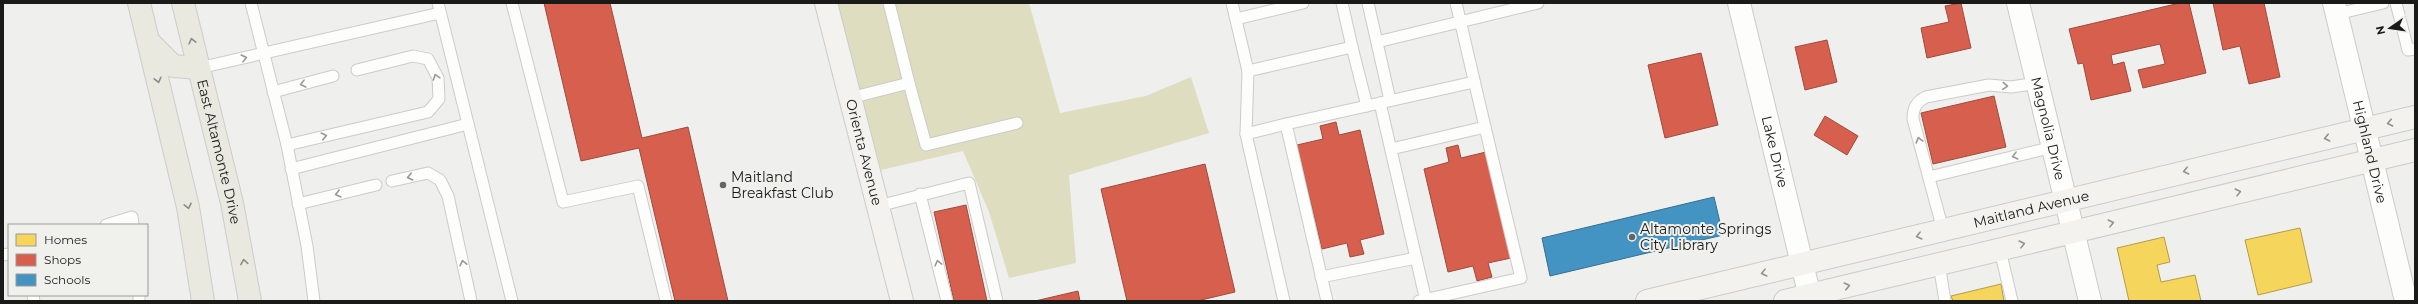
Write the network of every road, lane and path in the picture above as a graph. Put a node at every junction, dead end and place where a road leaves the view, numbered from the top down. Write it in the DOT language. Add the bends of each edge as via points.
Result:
graph roads {
  1 [pos="139,3"];
  2 [pos="182,3"];
  3 [pos="252,3"];
  4 [pos="512,3"];
  5 [pos="826,3"];
  6 [pos="889,3"];
  7 [pos="1232,3"];
  8 [pos="1303,3"];
  9 [pos="1342,3"];
  10 [pos="1368,3"];
  11 [pos="1456,3"];
  12 [pos="1538,3"];
  13 [pos="1739,3"];
  14 [pos="2018,3"];
  15 [pos="2383,3"];
  16 [pos="2396,3"];
  17 [pos="439,8"];
  18 [pos="2336,8"];
  19 [pos="1236,19"];
  20 [pos="1460,22"];
  21 [pos="149,42"];
  22 [pos="1378,42"];
  23 [pos="1352,47"];
  24 [pos="2415,49"];
  25 [pos="263,54"];
  26 [pos="199,68"];
  27 [pos="357,70"];
  28 [pos="1248,71"];
  29 [pos="334,76"];
  30 [pos="1474,82"];
  31 [pos="909,83"];
  32 [pos="2038,83"];
  33 [pos="273,92"];
  34 [pos="850,98"];
  35 [pos="1385,102"];
  36 [pos="1367,106"];
  37 [pos="2415,117"];
  38 [pos="1017,123"];
  39 [pos="468,124"];
  40 [pos="1286,124"];
  41 [pos="1485,127"];
  42 [pos="2364,129"];
  43 [pos="1246,134"];
  44 [pos="287,146"];
  45 [pos="2053,147"];
  46 [pos="1391,149"];
  47 [pos="2415,150"];
  48 [pos="2372,160"];
  49 [pos="291,169"];
  50 [pos="1929,177"];
  51 [pos="392,181"];
  52 [pos="376,185"];
  53 [pos="920,194"];
  54 [pos="2066,200"];
  55 [pos="298,204"];
  56 [pos="878,206"];
  57 [pos="132,221"];
  58 [pos="112,224"];
  59 [pos="1943,230"];
  60 [pos="2073,232"];
  61 [pos="2000,250"];
  62 [pos="1416,258"];
  63 [pos="1802,264"];
  64 [pos="1939,264"];
  65 [pos="1321,277"];
  66 [pos="2408,287"];
  67 [pos="1810,298"];
  68 [pos="1424,300"];
  69 [pos="203,301"];
  70 [pos="250,301"];
  71 [pos="314,301"];
  72 [pos="471,301"];
  73 [pos="512,301"];
  74 [pos="666,301"];
  75 [pos="902,301"];
  76 [pos="947,301"];
  77 [pos="997,301"];
  78 [pos="1284,301"];
  79 [pos="1327,301"];
  80 [pos="1647,301"];
  81 [pos="1785,301"];
  82 [pos="1945,301"];
  83 [pos="2012,301"];
  84 [pos="2090,301"];
  1 -- 21 [label="main road"];
  26 -- 2 [label="main road, East Altamonte Drive, one-way"];
  3 -- 25 [label="lane"];
  4 -- 74 [label="lane" via="564,202 638,186"];
  5 -- 34 [label="main road, Orienta Avenue"];
  6 -- 31 [label="lane"];
  7 -- 19 [label="lane"];
  8 -- 19 [label="lane"];
  9 -- 23 [label="lane"];
  10 -- 22 [label="lane"];
  11 -- 20 [label="lane"];
  12 -- 20 [label="lane"];
  13 -- 63 [label="street, Lake Drive"];
  14 -- 32 [label="street, Magnolia Drive"];
  15 -- 18 [label="lane"];
  16 -- 24 [label="lane" via="2408,50"];
  17 -- 25 [label="lane"];
  17 -- 39 [label="lane"];
  18 -- 42 [label="street, Highland Drive"];
  19 -- 28 [label="lane"];
  20 -- 22 [label="lane"];
  20 -- 30 [label="lane"];
  21 -- 26 [label="main road" via="173,66"];
  21 -- 69 [label="main road, one-way" via="188,207"];
  22 -- 35 [label="lane"];
  23 -- 28 [label="lane"];
  23 -- 36 [label="lane"];
  26 -- 25 [label="lane, one-way"];
  25 -- 33 [label="lane"];
  70 -- 26 [label="main road, East Altamonte Drive, one-way" via="232,203"];
  44 -- 27 [label="lane, one-way" via="428,112 439,99 438,78 428,59 413,56"];
  28 -- 43 [label="lane"];
  29 -- 33 [label="lane, one-way"];
  30 -- 35 [label="lane"];
  30 -- 41 [label="lane"];
  31 -- 34 [label="lane"];
  31 -- 38 [label="lane" via="926,145"];
  32 -- 45 [label="street, Magnolia Drive"];
  50 -- 32 [label="lane, one-way" via="1913,119 1913,110 1918,101 1926,97 1989,85 2011,87"];
  33 -- 44 [label="lane"];
  34 -- 56 [label="main road, Orienta Avenue"];
  35 -- 36 [label="lane"];
  35 -- 46 [label="lane"];
  36 -- 40 [label="lane"];
  37 -- 42 [label="main road, Maitland Avenue, one-way"];
  39 -- 49 [label="lane"];
  39 -- 73 [label="lane"];
  40 -- 43 [label="lane"];
  40 -- 65 [label="lane"];
  41 -- 46 [label="lane"];
  41 -- 68 [label="lane" via="1521,278"];
  42 -- 48 [label="street, Highland Drive"];
  42 -- 54 [label="main road, Maitland Avenue, one-way"];
  43 -- 78 [label="lane"];
  44 -- 49 [label="lane"];
  45 -- 50 [label="lane, one-way"];
  45 -- 54 [label="street, Magnolia Drive"];
  46 -- 62 [label="lane"];
  47 -- 48 [label="main road"];
  60 -- 48 [label="main road, one-way"];
  48 -- 66 [label="street, Highland Drive"];
  49 -- 55 [label="lane"];
  50 -- 59 [label="lane"];
  72 -- 51 [label="lane, one-way" via="448,196 440,180 428,173"];
  52 -- 55 [label="lane, one-way"];
  53 -- 56 [label="lane"];
  76 -- 53 [label="lane, one-way"];
  53 -- 77 [label="lane" via="969,183"];
  54 -- 59 [label="main road, Maitland Avenue"];
  54 -- 60 [label="street, Magnolia Drive"];
  55 -- 71 [label="lane" via="307,246"];
  56 -- 75 [label="main road, Orienta Avenue"];
  57 -- 58 [label="lane"];
  59 -- 63 [label="main road, Maitland Avenue, one-way"];
  61 -- 60 [label="main road, one-way"];
  60 -- 84 [label="street, Magnolia Drive"];
  61 -- 64 [label="main road"];
  61 -- 83 [label="lane"];
  62 -- 65 [label="lane"];
  62 -- 68 [label="lane"];
  63 -- 67 [label="street, Lake Drive"];
  63 -- 80 [label="main road, Maitland Avenue, one-way"];
  67 -- 64 [label="main road, one-way"];
  64 -- 82 [label="lane"];
  65 -- 79 [label="lane"];
  67 -- 81 [label="main road"];
}
